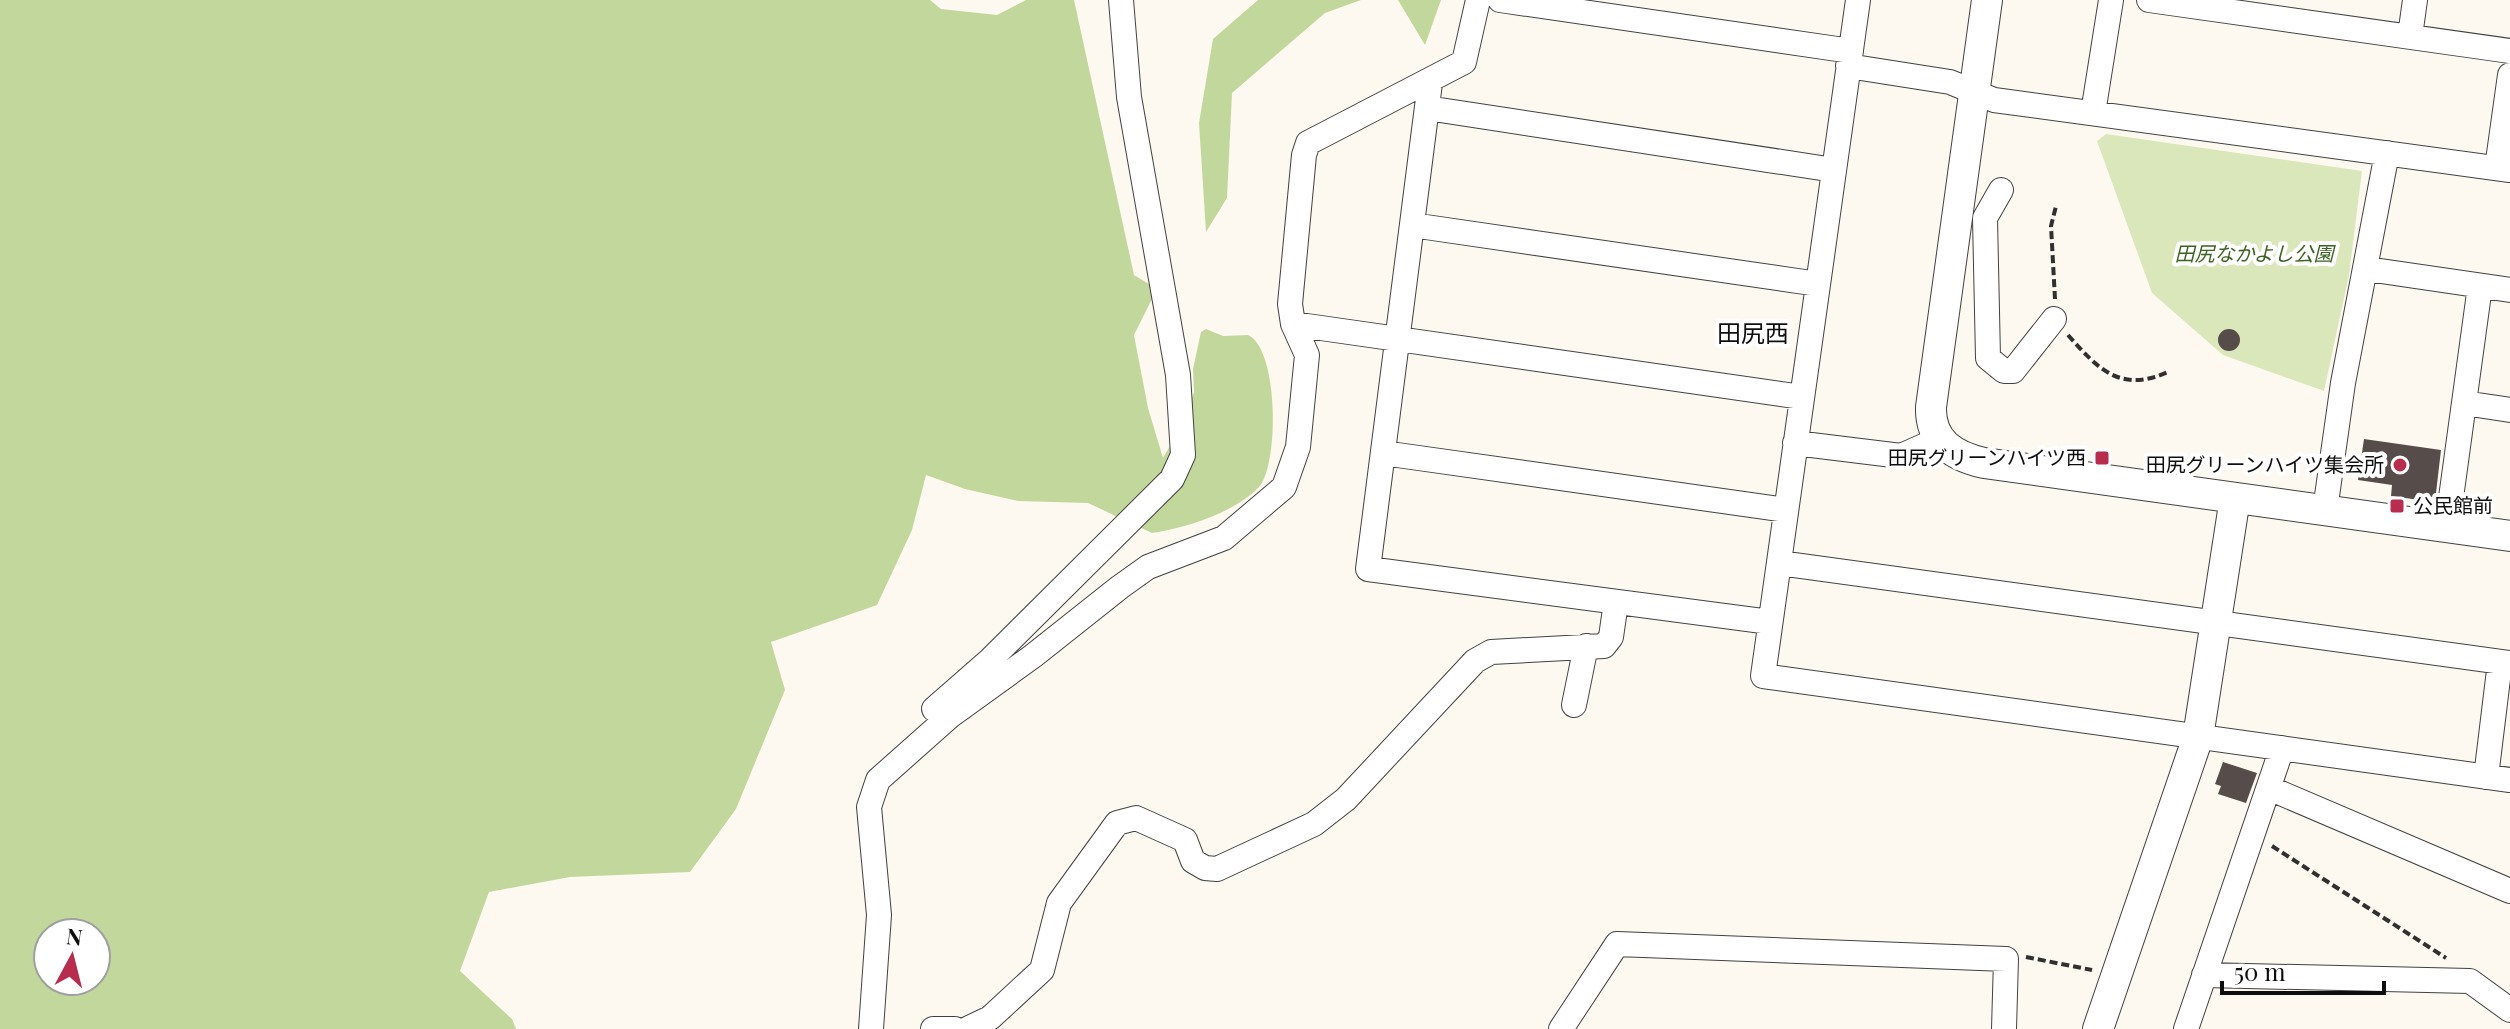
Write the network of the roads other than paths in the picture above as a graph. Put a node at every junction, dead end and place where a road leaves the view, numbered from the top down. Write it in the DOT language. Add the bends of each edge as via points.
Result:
graph roads {
  1 [pos="1121,0"];
  2 [pos="1478,0"];
  3 [pos="1858,0"];
  4 [pos="1987,0"];
  5 [pos="2111,0"];
  6 [pos="2149,0"];
  7 [pos="2415,0"];
  8 [pos="1515,1"];
  9 [pos="2410,36"];
  10 [pos="2510,51"];
  11 [pos="1850,59"];
  12 [pos="2510,75"];
  13 [pos="1430,83"];
  14 [pos="1974,91"];
  15 [pos="1427,108"];
  16 [pos="2093,113"];
  17 [pos="2387,153"];
  18 [pos="2504,169"];
  19 [pos="1834,170"];
  20 [pos="2001,190"];
  21 [pos="1412,225"];
  22 [pos="2367,269"];
  23 [pos="1818,284"];
  24 [pos="2480,286"];
  25 [pos="2510,290"];
  26 [pos="2054,319"];
  27 [pos="1293,324"];
  28 [pos="1398,339"];
  29 [pos="1802,397"];
  30 [pos="2464,403"];
  31 [pos="2510,410"];
  32 [pos="1939,439"];
  33 [pos="1795,443"];
  34 [pos="1383,453"];
  35 [pos="2235,498"];
  36 [pos="1786,510"];
  37 [pos="2325,510"];
  38 [pos="2447,527"];
  39 [pos="2510,536"];
  40 [pos="1779,563"];
  41 [pos="1616,602"];
  42 [pos="1770,622"];
  43 [pos="2216,622"];
  44 [pos="1586,646"];
  45 [pos="2505,662"];
  46 [pos="1574,705"];
  47 [pos="2198,737"];
  48 [pos="2282,748"];
  49 [pos="2498,778"];
  50 [pos="878,780"];
  51 [pos="2269,788"];
  52 [pos="2510,891"];
  53 [pos="2204,975"];
  54 [pos="2510,1010"];
  55 [pos="871,1029"];
  56 [pos="933,1029"];
  57 [pos="955,1029"];
  58 [pos="967,1029"];
  59 [pos="1561,1029"];
  60 [pos="2004,1029"];
  61 [pos="2098,1029"];
  62 [pos="2186,1029"];
  1 -- 50 [label="street" via="1124,69 1178,375 1183,455 1162,490 990,660 891,745"];
  2 -- 13 [label="street" via="1464,62"];
  3 -- 11 [label="street"];
  4 -- 14 [label="street"];
  5 -- 16 [label="street"];
  6 -- 9 [label="street"];
  7 -- 9 [label="street"];
  8 -- 11 [label="street"];
  9 -- 10 [label="street"];
  11 -- 14 [label="street"];
  11 -- 19 [label="street"];
  12 -- 18 [label="street"];
  13 -- 15 [label="street"];
  13 -- 27 [label="street" via="1308,143 1290,304"];
  14 -- 16 [label="street" via="1994,100"];
  14 -- 32 [label="street" via="1931,407"];
  15 -- 19 [label="street"];
  15 -- 21 [label="street"];
  16 -- 17 [label="street"];
  17 -- 18 [label="street"];
  17 -- 22 [label="street"];
  19 -- 23 [label="street"];
  20 -- 26 [label="street" via="1979,217 1988,358 2004,371 2013,371"];
  21 -- 23 [label="street"];
  21 -- 28 [label="street"];
  22 -- 24 [label="street"];
  22 -- 37 [label="street"];
  23 -- 29 [label="street"];
  24 -- 25 [label="street"];
  24 -- 30 [label="street"];
  27 -- 28 [label="street"];
  27 -- 50 [label="street" via="1307,355 1298,447 1284,487 1224,538 1148,567 1120,587 950,716"];
  28 -- 29 [label="street"];
  28 -- 34 [label="street"];
  29 -- 33 [label="street"];
  30 -- 31 [label="street"];
  30 -- 38 [label="street"];
  32 -- 33 [label="street" via="1901,456"];
  32 -- 35 [label="street" via="1957,455 1984,463"];
  33 -- 36 [label="street"];
  34 -- 36 [label="street"];
  34 -- 41 [label="street" via="1368,569"];
  35 -- 37 [label="street"];
  35 -- 43 [label="street"];
  36 -- 40 [label="street"];
  37 -- 38 [label="street"];
  38 -- 39 [label="street"];
  40 -- 42 [label="street"];
  40 -- 43 [label="street"];
  41 -- 42 [label="street"];
  41 -- 44 [label="street" via="1611,637 1604,646"];
  42 -- 47 [label="street" via="1763,676"];
  43 -- 45 [label="street"];
  43 -- 47 [label="street"];
  44 -- 46 [label="street"];
  44 -- 58 [label="street" via="1491,652 1475,661 1346,799 1314,824 1217,869 1193,861 1185,840 1136,818 1117,823 1059,903 1042,970 990,1018"];
  45 -- 49 [label="street"];
  47 -- 48 [label="street"];
  47 -- 61 [label="street"];
  48 -- 49 [label="street"];
  48 -- 51 [label="street"];
  50 -- 55 [label="street" via="869,807 879,915"];
  51 -- 52 [label="street"];
  51 -- 53 [label="street"];
  53 -- 54 [label="street" via="2470,981"];
  53 -- 62 [label="street"];
  56 -- 57 [label="street"];
  59 -- 60 [label="street" via="1617,944 2006,959"];
}
